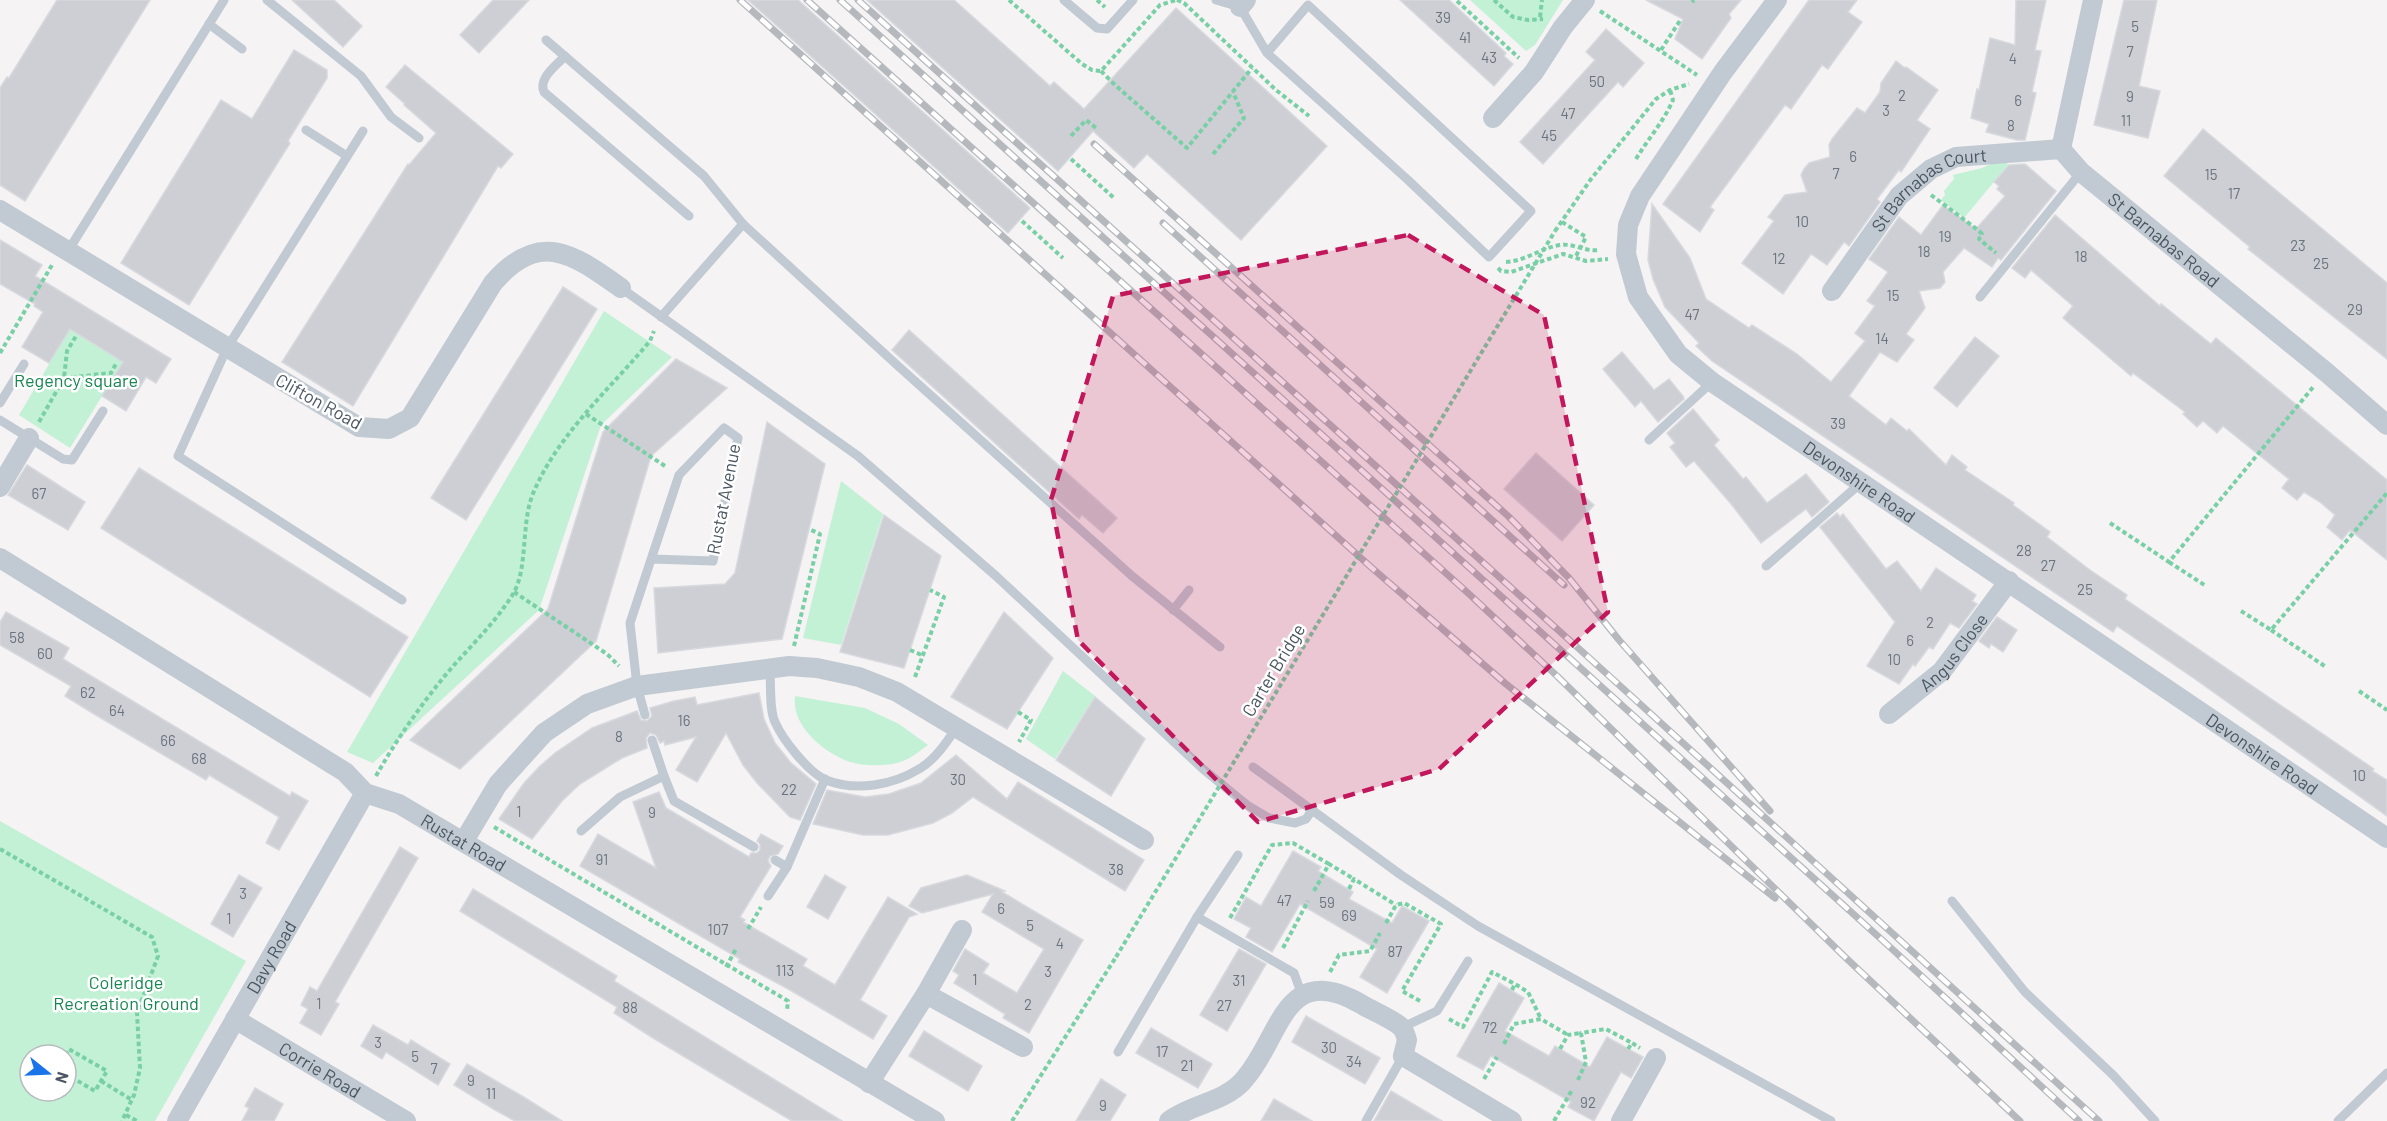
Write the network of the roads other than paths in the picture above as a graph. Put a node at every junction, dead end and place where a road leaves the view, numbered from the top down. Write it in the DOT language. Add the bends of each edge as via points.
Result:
graph roads {
  1 [pos="224,0"];
  2 [pos="267,0"];
  3 [pos="1064,0"];
  4 [pos="1216,0"];
  5 [pos="1585,0"];
  6 [pos="1777,0"];
  7 [pos="2093,0"];
  8 [pos="1132,1"];
  9 [pos="1243,3"];
  10 [pos="209,24"];
  11 [pos="546,40"];
  12 [pos="242,49"];
  13 [pos="1267,52"];
  14 [pos="565,56"];
  15 [pos="1493,118"];
  16 [pos="306,130"];
  17 [pos="363,131"];
  18 [pos="419,138"];
  19 [pos="2061,149"];
  20 [pos="347,156"];
  21 [pos="2081,172"];
  22 [pos="0,210"];
  23 [pos="689,216"];
  24 [pos="743,225"];
  25 [pos="65,250"];
  26 [pos="621,288"];
  27 [pos="1832,291"];
  28 [pos="1980,297"];
  29 [pos="661,317"];
  30 [pos="227,348"];
  31 [pos="24,364"];
  32 [pos="1712,382"];
  33 [pos="0,403"];
  34 [pos="103,411"];
  35 [pos="0,420"];
  36 [pos="2387,425"];
  37 [pos="29,438"];
  38 [pos="1649,440"];
  39 [pos="1862,482"];
  40 [pos="0,487"];
  41 [pos="0,558"];
  42 [pos="651,559"];
  43 [pos="1766,566"];
  44 [pos="2009,581"];
  45 [pos="1189,590"];
  46 [pos="402,600"];
  47 [pos="1173,610"];
  48 [pos="1220,647"];
  49 [pos="780,667"];
  50 [pos="637,686"];
  51 [pos="1889,714"];
  52 [pos="645,715"];
  53 [pos="956,728"];
  54 [pos="652,740"];
  55 [pos="1252,767"];
  56 [pos="664,776"];
  57 [pos="825,780"];
  58 [pos="365,793"];
  59 [pos="1313,809"];
  60 [pos="580,831"];
  61 [pos="2387,838"];
  62 [pos="1144,840"];
  63 [pos="464,842"];
  64 [pos="754,847"];
  65 [pos="1238,855"];
  66 [pos="774,860"];
  67 [pos="787,867"];
  68 [pos="768,896"];
  69 [pos="1952,901"];
  70 [pos="1197,917"];
  71 [pos="962,930"];
  72 [pos="1468,961"];
  73 [pos="926,994"];
  74 [pos="1302,995"];
  75 [pos="235,1019"];
  76 [pos="1401,1028"];
  77 [pos="1023,1047"];
  78 [pos="1118,1052"];
  79 [pos="1403,1056"];
  80 [pos="1656,1058"];
  81 [pos="2387,1072"];
  82 [pos="869,1083"];
  83 [pos="177,1121"];
  84 [pos="406,1121"];
  85 [pos="935,1121"];
  86 [pos="1169,1121"];
  87 [pos="1366,1121"];
  88 [pos="1512,1121"];
  89 [pos="1621,1121"];
  90 [pos="1831,1121"];
  91 [pos="2155,1121"];
  92 [pos="2338,1121"];
  1 -- 10 [label="lane"];
  2 -- 18 [label="lane" via="361,76 391,117"];
  3 -- 8 [label="lane" via="1097,28 1107,29"];
  4 -- 9 [label="lane"];
  5 -- 15 [label="street" via="1534,72"];
  6 -- 32 [label="street, Devonshire Road" via="1723,72 1640,196 1628,225 1626,254 1638,297 1678,354"];
  7 -- 19 [label="street"];
  9 -- 13 [label="lane"];
  10 -- 12 [label="lane"];
  10 -- 25 [label="lane"];
  11 -- 14 [label="lane"];
  13 -- 13 [label="lane" via="1308,4 1531,211 1489,257"];
  14 -- 23 [label="lane" via="543,81 544,92"];
  14 -- 24 [label="lane" via="704,176"];
  16 -- 20 [label="lane"];
  17 -- 20 [label="lane"];
  19 -- 21 [label="street, St Barnabas Road"];
  19 -- 27 [label="street, St Barnabas Court" via="1956,157 1930,169 1899,196"];
  20 -- 30 [label="lane"];
  21 -- 28 [label="lane"];
  21 -- 36 [label="street, St Barnabas Road"];
  22 -- 25 [label="street, Clifton Road"];
  24 -- 29 [label="lane"];
  24 -- 47 [label="lane"];
  25 -- 30 [label="street, Clifton Road"];
  26 -- 29 [label="lane"];
  26 -- 30 [label="street, Clifton Road" via="573,256 555,251 538,252 519,260 493,283 410,418 389,429 359,427"];
  29 -- 59 [label="lane" via="858,456 1247,805 1269,818 1295,824 1306,819"];
  30 -- 46 [label="lane" via="178,456"];
  31 -- 33 [label="lane"];
  32 -- 38 [label="lane"];
  32 -- 39 [label="street, Devonshire Road"];
  34 -- 37 [label="lane" via="72,460 63,459"];
  35 -- 37 [label="lane"];
  37 -- 40 [label="street"];
  39 -- 43 [label="lane"];
  39 -- 44 [label="street, Devonshire Road"];
  41 -- 58 [label="street, Rustat Road" via="345,772"];
  42 -- 42 [label="lane, Rustat Avenue" via="678,475 724,428 738,438 713,561"];
  42 -- 50 [label="lane, Rustat Avenue" via="630,623"];
  44 -- 51 [label="street, Angus Close" via="1942,671"];
  44 -- 61 [label="street, Devonshire Road"];
  45 -- 47 [label="lane"];
  47 -- 48 [label="lane"];
  49 -- 50 [label="street"];
  49 -- 53 [label="street" via="817,668 859,677 907,697"];
  49 -- 57 [label="lane" via="774,720 805,763"];
  50 -- 52 [label="lane, Rustat Avenue"];
  50 -- 63 [label="street" via="587,704 544,733 498,784"];
  53 -- 57 [label="lane" via="921,769 885,784 850,785"];
  53 -- 62 [label="street"];
  54 -- 56 [label="lane"];
  55 -- 59 [label="lane"];
  56 -- 60 [label="lane" via="620,797"];
  56 -- 64 [label="lane" via="674,801"];
  57 -- 67 [label="lane"];
  58 -- 63 [label="street, Rustat Road" via="399,804"];
  58 -- 75 [label="street, Davy Road"];
  59 -- 90 [label="lane" via="1478,926"];
  63 -- 82 [label="street, Rustat Road"];
  65 -- 70 [label="lane"];
  66 -- 67 [label="lane"];
  67 -- 68 [label="lane"];
  69 -- 91 [label="lane" via="2025,992 2113,1075"];
  70 -- 74 [label="lane" via="1294,973"];
  70 -- 78 [label="lane"];
  71 -- 73 [label="street"];
  72 -- 76 [label="lane" via="1437,1011"];
  73 -- 77 [label="street"];
  73 -- 82 [label="street"];
  74 -- 76 [label="street" via="1313,991 1336,992"];
  74 -- 86 [label="street" via="1291,1003 1241,1083"];
  75 -- 83 [label="street, Davy Road"];
  75 -- 84 [label="street, Corrie Road"];
  76 -- 79 [label="street" via="1407,1040"];
  79 -- 87 [label="lane"];
  79 -- 88 [label="street"];
  80 -- 89 [label="street"];
  81 -- 92 [label="lane"];
  82 -- 85 [label="street, Rustat Road"];
}
